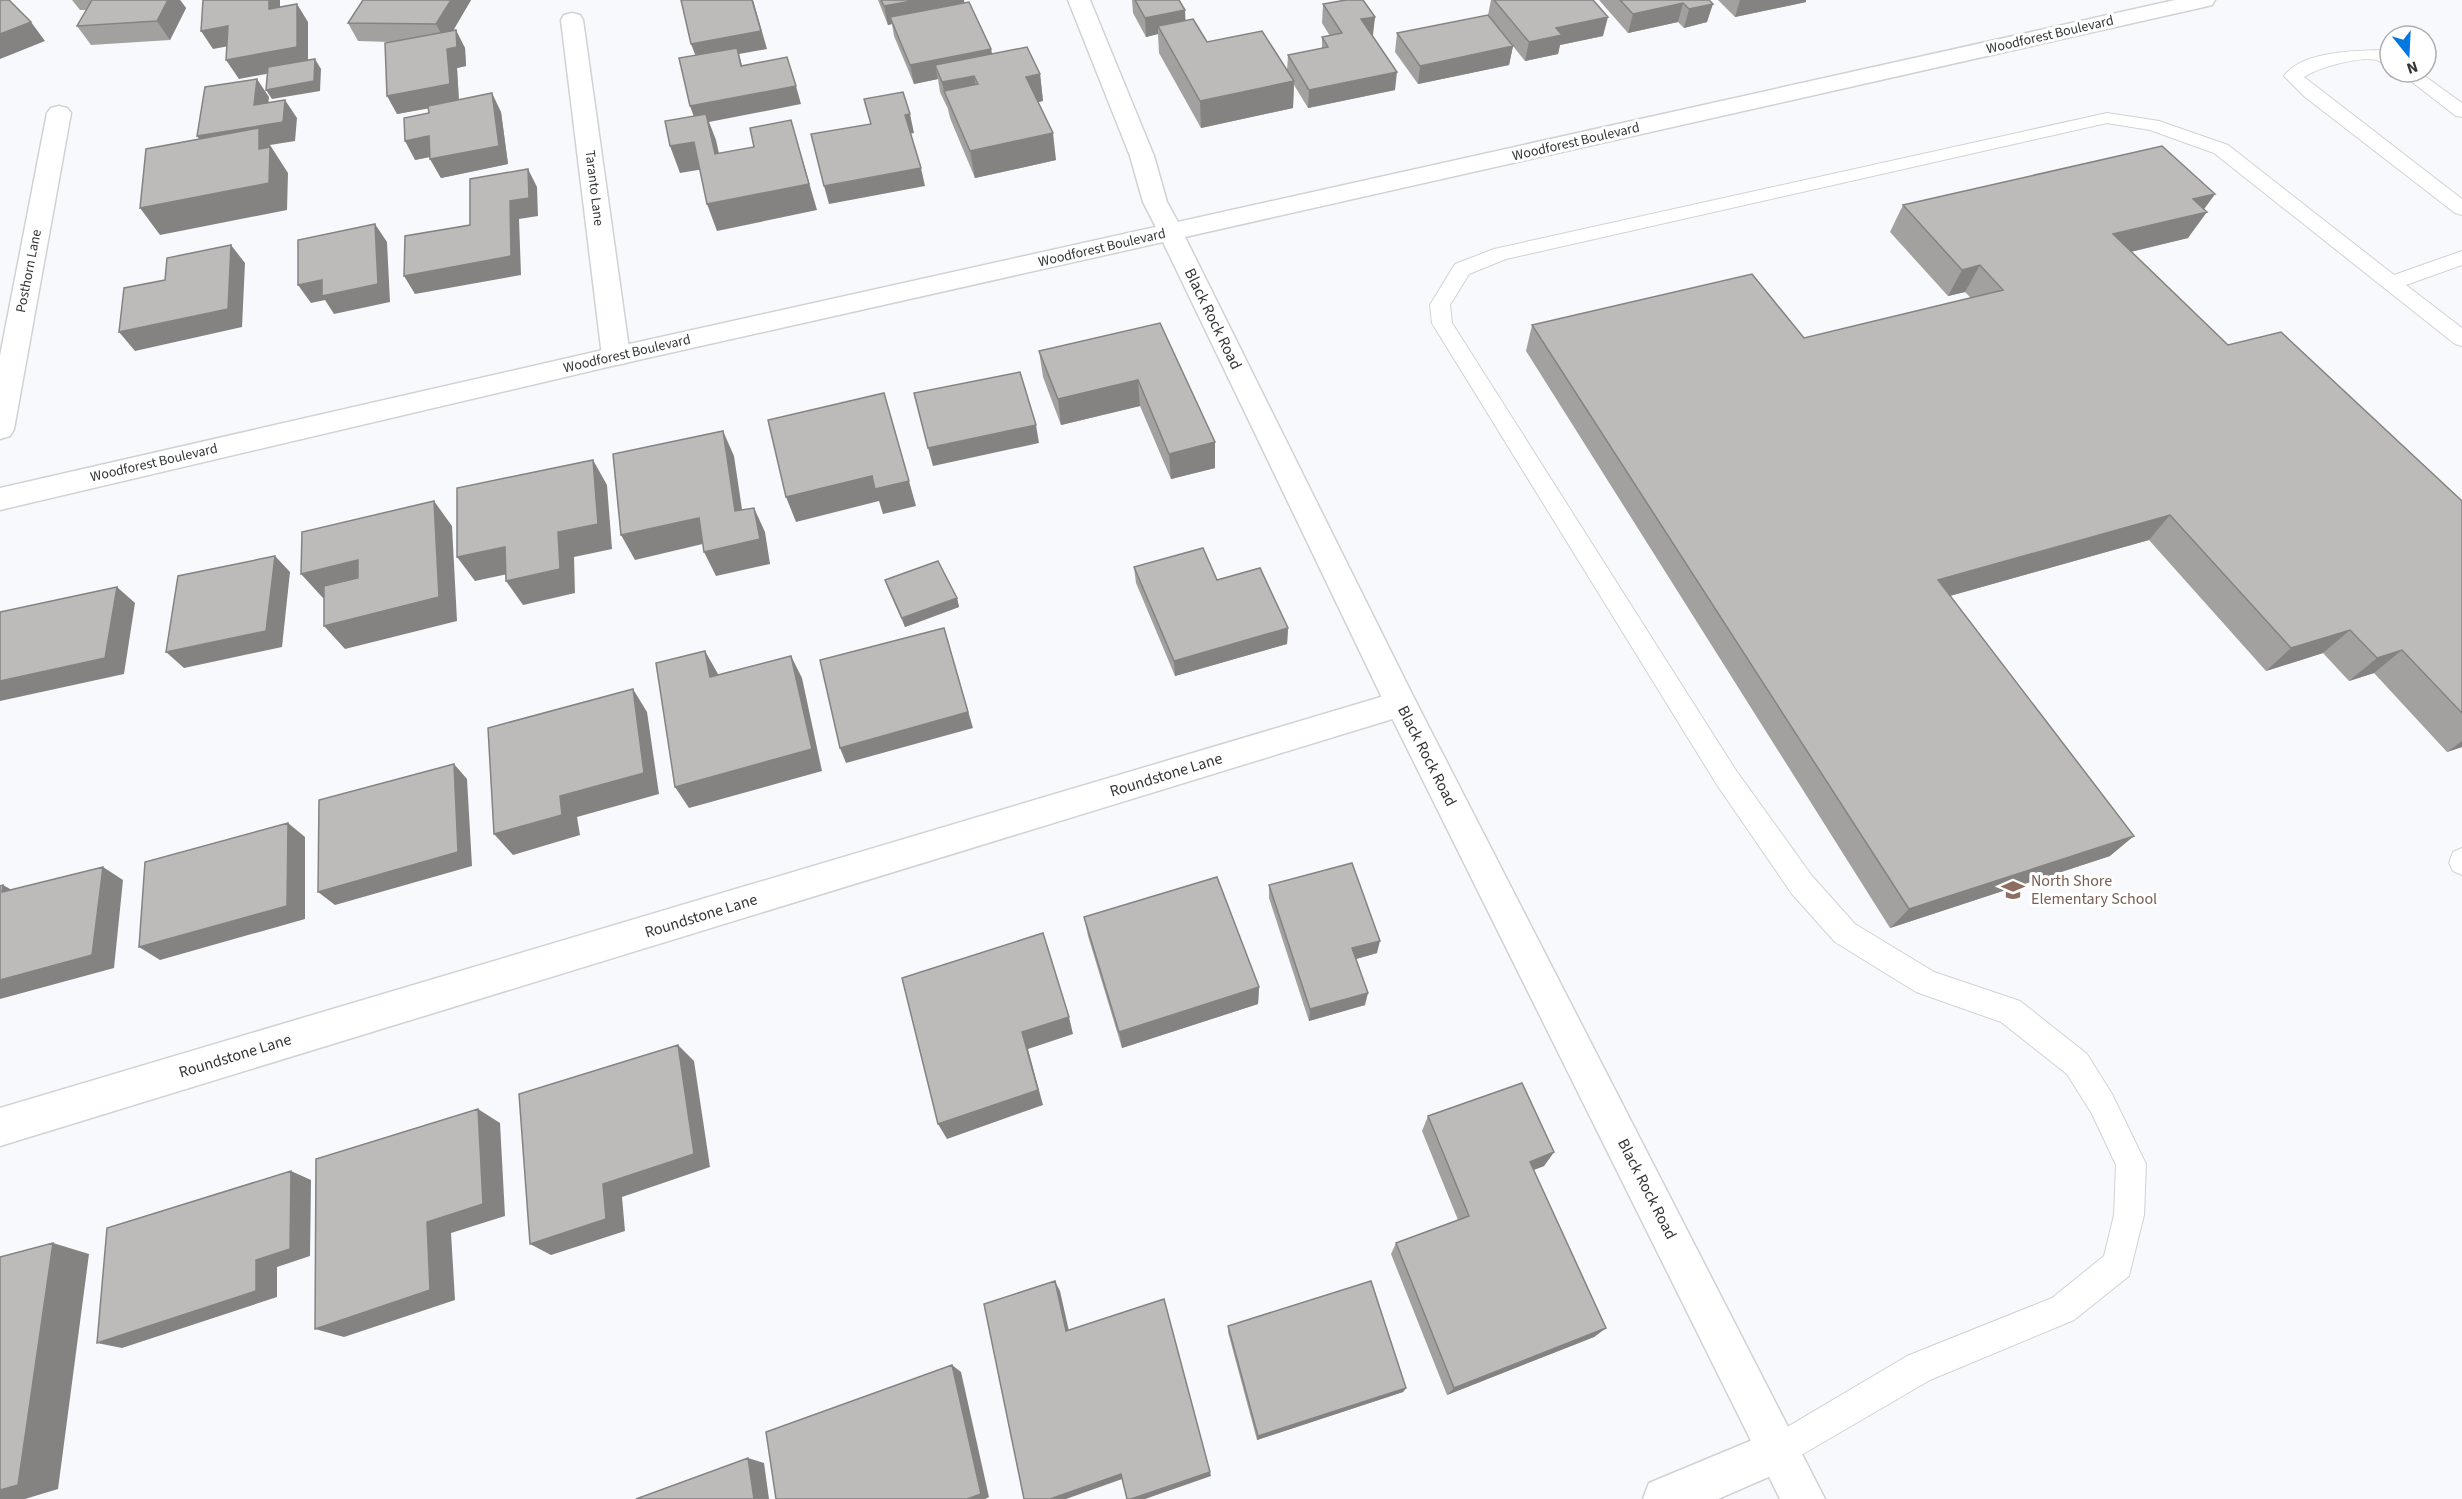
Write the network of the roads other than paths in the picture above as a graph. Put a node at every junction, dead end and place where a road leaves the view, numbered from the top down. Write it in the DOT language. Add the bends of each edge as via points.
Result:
graph roads {
  1 [pos="1079,0"];
  2 [pos="2204,0"];
  3 [pos="572,20"];
  4 [pos="2378,55"];
  5 [pos="2424,84"];
  6 [pos="2462,112"];
  7 [pos="59,113"];
  8 [pos="2462,209"];
  9 [pos="1171,233"];
  10 [pos="2462,258"];
  11 [pos="2391,283"];
  12 [pos="2462,339"];
  13 [pos="616,356"];
  14 [pos="0,429"];
  15 [pos="0,499"];
  16 [pos="1401,704"];
  17 [pos="0,1128"];
  18 [pos="1779,1451"];
  19 [pos="1665,1499"];
  20 [pos="1803,1499"];
  1 -- 9 [label="street, Black Rock Road" via="1142,156 1155,202"];
  2 -- 9 [label="street, Woodforest Boulevard"];
  3 -- 13 [label="street, Taranto Lane"];
  4 -- 8 [label="lane" via="2311,64 2293,75"];
  5 -- 6 [label="lane"];
  7 -- 14 [label="street, Posthorn Lane"];
  9 -- 13 [label="street, Woodforest Boulevard"];
  9 -- 16 [label="street, Black Rock Road"];
  10 -- 11 [label="lane"];
  11 -- 12 [label="lane"];
  11 -- 18 [label="lane" via="2222,148 2153,125 2107,118 1501,254 1462,269 1440,305 1442,323 1725,777 1802,885 1845,933 1926,983 2010,1011 2078,1064 2131,1164 2129,1215 2118,1265 2063,1309 1919,1368"];
  13 -- 15 [label="street, Woodforest Boulevard"];
  16 -- 17 [label="street, Roundstone Lane"];
  16 -- 18 [label="street, Black Rock Road"];
  18 -- 19 [label="street"];
  18 -- 20 [label="street, Black Rock Road"];
}
